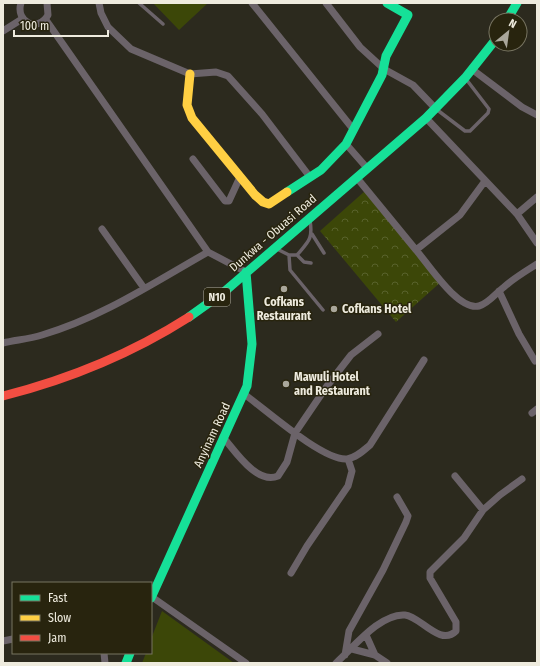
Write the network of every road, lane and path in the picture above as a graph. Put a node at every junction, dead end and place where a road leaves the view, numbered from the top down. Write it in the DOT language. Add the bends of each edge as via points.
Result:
graph roads {
  1 [pos="21,3"];
  2 [pos="47,3"];
  3 [pos="99,3"];
  4 [pos="139,3"];
  5 [pos="252,3"];
  6 [pos="326,3"];
  7 [pos="387,3"];
  8 [pos="517,3"];
  9 [pos="512,12"];
  10 [pos="22,19"];
  11 [pos="46,20"];
  12 [pos="163,24"];
  13 [pos="3,31"];
  14 [pos="488,50"];
  15 [pos="384,69"];
  16 [pos="473,70"];
  17 [pos="190,74"];
  18 [pos="465,78"];
  19 [pos="436,109"];
  20 [pos="537,115"];
  21 [pos="426,118"];
  22 [pos="353,129"];
  23 [pos="346,144"];
  24 [pos="193,159"];
  25 [pos="368,168"];
  26 [pos="240,177"];
  27 [pos="310,177"];
  28 [pos="357,178"];
  29 [pos="485,181"];
  30 [pos="537,197"];
  31 [pos="516,214"];
  32 [pos="310,218"];
  33 [pos="102,229"];
  34 [pos="312,234"];
  35 [pos="537,242"];
  36 [pos="274,248"];
  37 [pos="416,250"];
  38 [pos="208,252"];
  39 [pos="324,253"];
  40 [pos="289,255"];
  41 [pos="297,255"];
  42 [pos="311,263"];
  43 [pos="537,264"];
  44 [pos="246,272"];
  45 [pos="144,288"];
  46 [pos="499,291"];
  47 [pos="323,310"];
  48 [pos="378,334"];
  49 [pos="3,343"];
  50 [pos="424,360"];
  51 [pos="535,361"];
  52 [pos="244,394"];
  53 [pos="3,396"];
  54 [pos="295,433"];
  55 [pos="224,437"];
  56 [pos="348,459"];
  57 [pos="455,476"];
  58 [pos="522,480"];
  59 [pos="397,498"];
  60 [pos="483,510"];
  61 [pos="291,573"];
  62 [pos="152,595"];
  63 [pos="152,598"];
  64 [pos="366,634"];
  65 [pos="352,649"];
  66 [pos="345,655"];
  67 [pos="375,655"];
  68 [pos="246,663"];
  69 [pos="336,663"];
  70 [pos="387,663"];
  1 -- 10 [label="street"];
  2 -- 11 [label="street" via="49,11"];
  3 -- 17 [label="street" via="108,27 131,48"];
  4 -- 12 [label="lane"];
  5 -- 22 [label="street"];
  6 -- 15 [label="street" via="360,47"];
  7 -- 15 [label="street" via="408,14 386,56"];
  8 -- 9 [label="street"];
  10 -- 11 [label="street" via="36,25"];
  10 -- 13 [label="street"];
  11 -- 38 [label="street"];
  14 -- 16 [label="street, N10"];
  15 -- 19 [label="street" via="410,82"];
  15 -- 22 [label="street"];
  16 -- 18 [label="street, N10"];
  16 -- 20 [label="street" via="522,107"];
  17 -- 26 [label="street" via="186,96 192,118"];
  17 -- 27 [label="street" via="216,72 228,76 262,114"];
  18 -- 19 [label="street, N10"];
  18 -- 19 [label="lane" via="488,108 488,113 470,131 465,131"];
  19 -- 21 [label="street, N10"];
  21 -- 25 [label="street, Dunkwa - Obuasi Road / N10"];
  21 -- 29 [label="street"];
  22 -- 23 [label="street"];
  23 -- 25 [label="street"];
  23 -- 27 [label="street" via="321,170"];
  24 -- 26 [label="street" via="225,202 232,198"];
  25 -- 28 [label="street, Dunkwa - Obuasi Road / N10"];
  26 -- 27 [label="street" via="259,199 269,204"];
  28 -- 32 [label="street, Dunkwa - Obuasi Road / N10"];
  28 -- 37 [label="street"];
  29 -- 31 [label="street"];
  29 -- 37 [label="street" via="460,215"];
  30 -- 31 [label="street"];
  31 -- 35 [label="street"];
  32 -- 34 [label="lane"];
  32 -- 36 [label="street, Dunkwa - Obuasi Road / N10"];
  33 -- 45 [label="street"];
  34 -- 39 [label="lane"];
  34 -- 41 [label="lane"];
  36 -- 40 [label="lane"];
  36 -- 44 [label="street, Dunkwa - Obuasi Road / N10"];
  37 -- 46 [label="street" via="457,299 467,305 482,305"];
  38 -- 44 [label="street"];
  38 -- 45 [label="street"];
  40 -- 41 [label="lane"];
  40 -- 47 [label="lane" via="290,270"];
  41 -- 42 [label="lane" via="304,262"];
  43 -- 46 [label="street"];
  44 -- 52 [label="street, Anyinam Road" via="251,333 249,378"];
  44 -- 53 [label="street, Dunkwa - Obuasi Road / N10" via="195,314 132,350 59,381"];
  45 -- 49 [label="street" via="110,308 73,324 41,335"];
  46 -- 51 [label="street"];
  48 -- 54 [label="street" via="345,362"];
  50 -- 56 [label="street" via="370,444 359,454"];
  52 -- 54 [label="street"];
  52 -- 55 [label="street, Anyinam Road"];
  54 -- 55 [label="street" via="284,469 278,476 271,478 254,472"];
  54 -- 56 [label="street" via="324,452"];
  55 -- 62 [label="street, Anyinam Road"];
  56 -- 61 [label="street" via="352,471 348,486"];
  57 -- 60 [label="street"];
  58 -- 60 [label="street"];
  59 -- 66 [label="street" via="408,516 383,570 349,631"];
  60 -- 64 [label="street" via="464,538 430,572 430,578 456,622 454,633 449,636 435,633 412,617 404,615 389,618"];
  63 -- 68 [label="street"];
  64 -- 65 [label="street"];
  64 -- 67 [label="street"];
  65 -- 66 [label="street"];
  65 -- 67 [label="street"];
  66 -- 69 [label="street"];
  67 -- 70 [label="street"];
}
